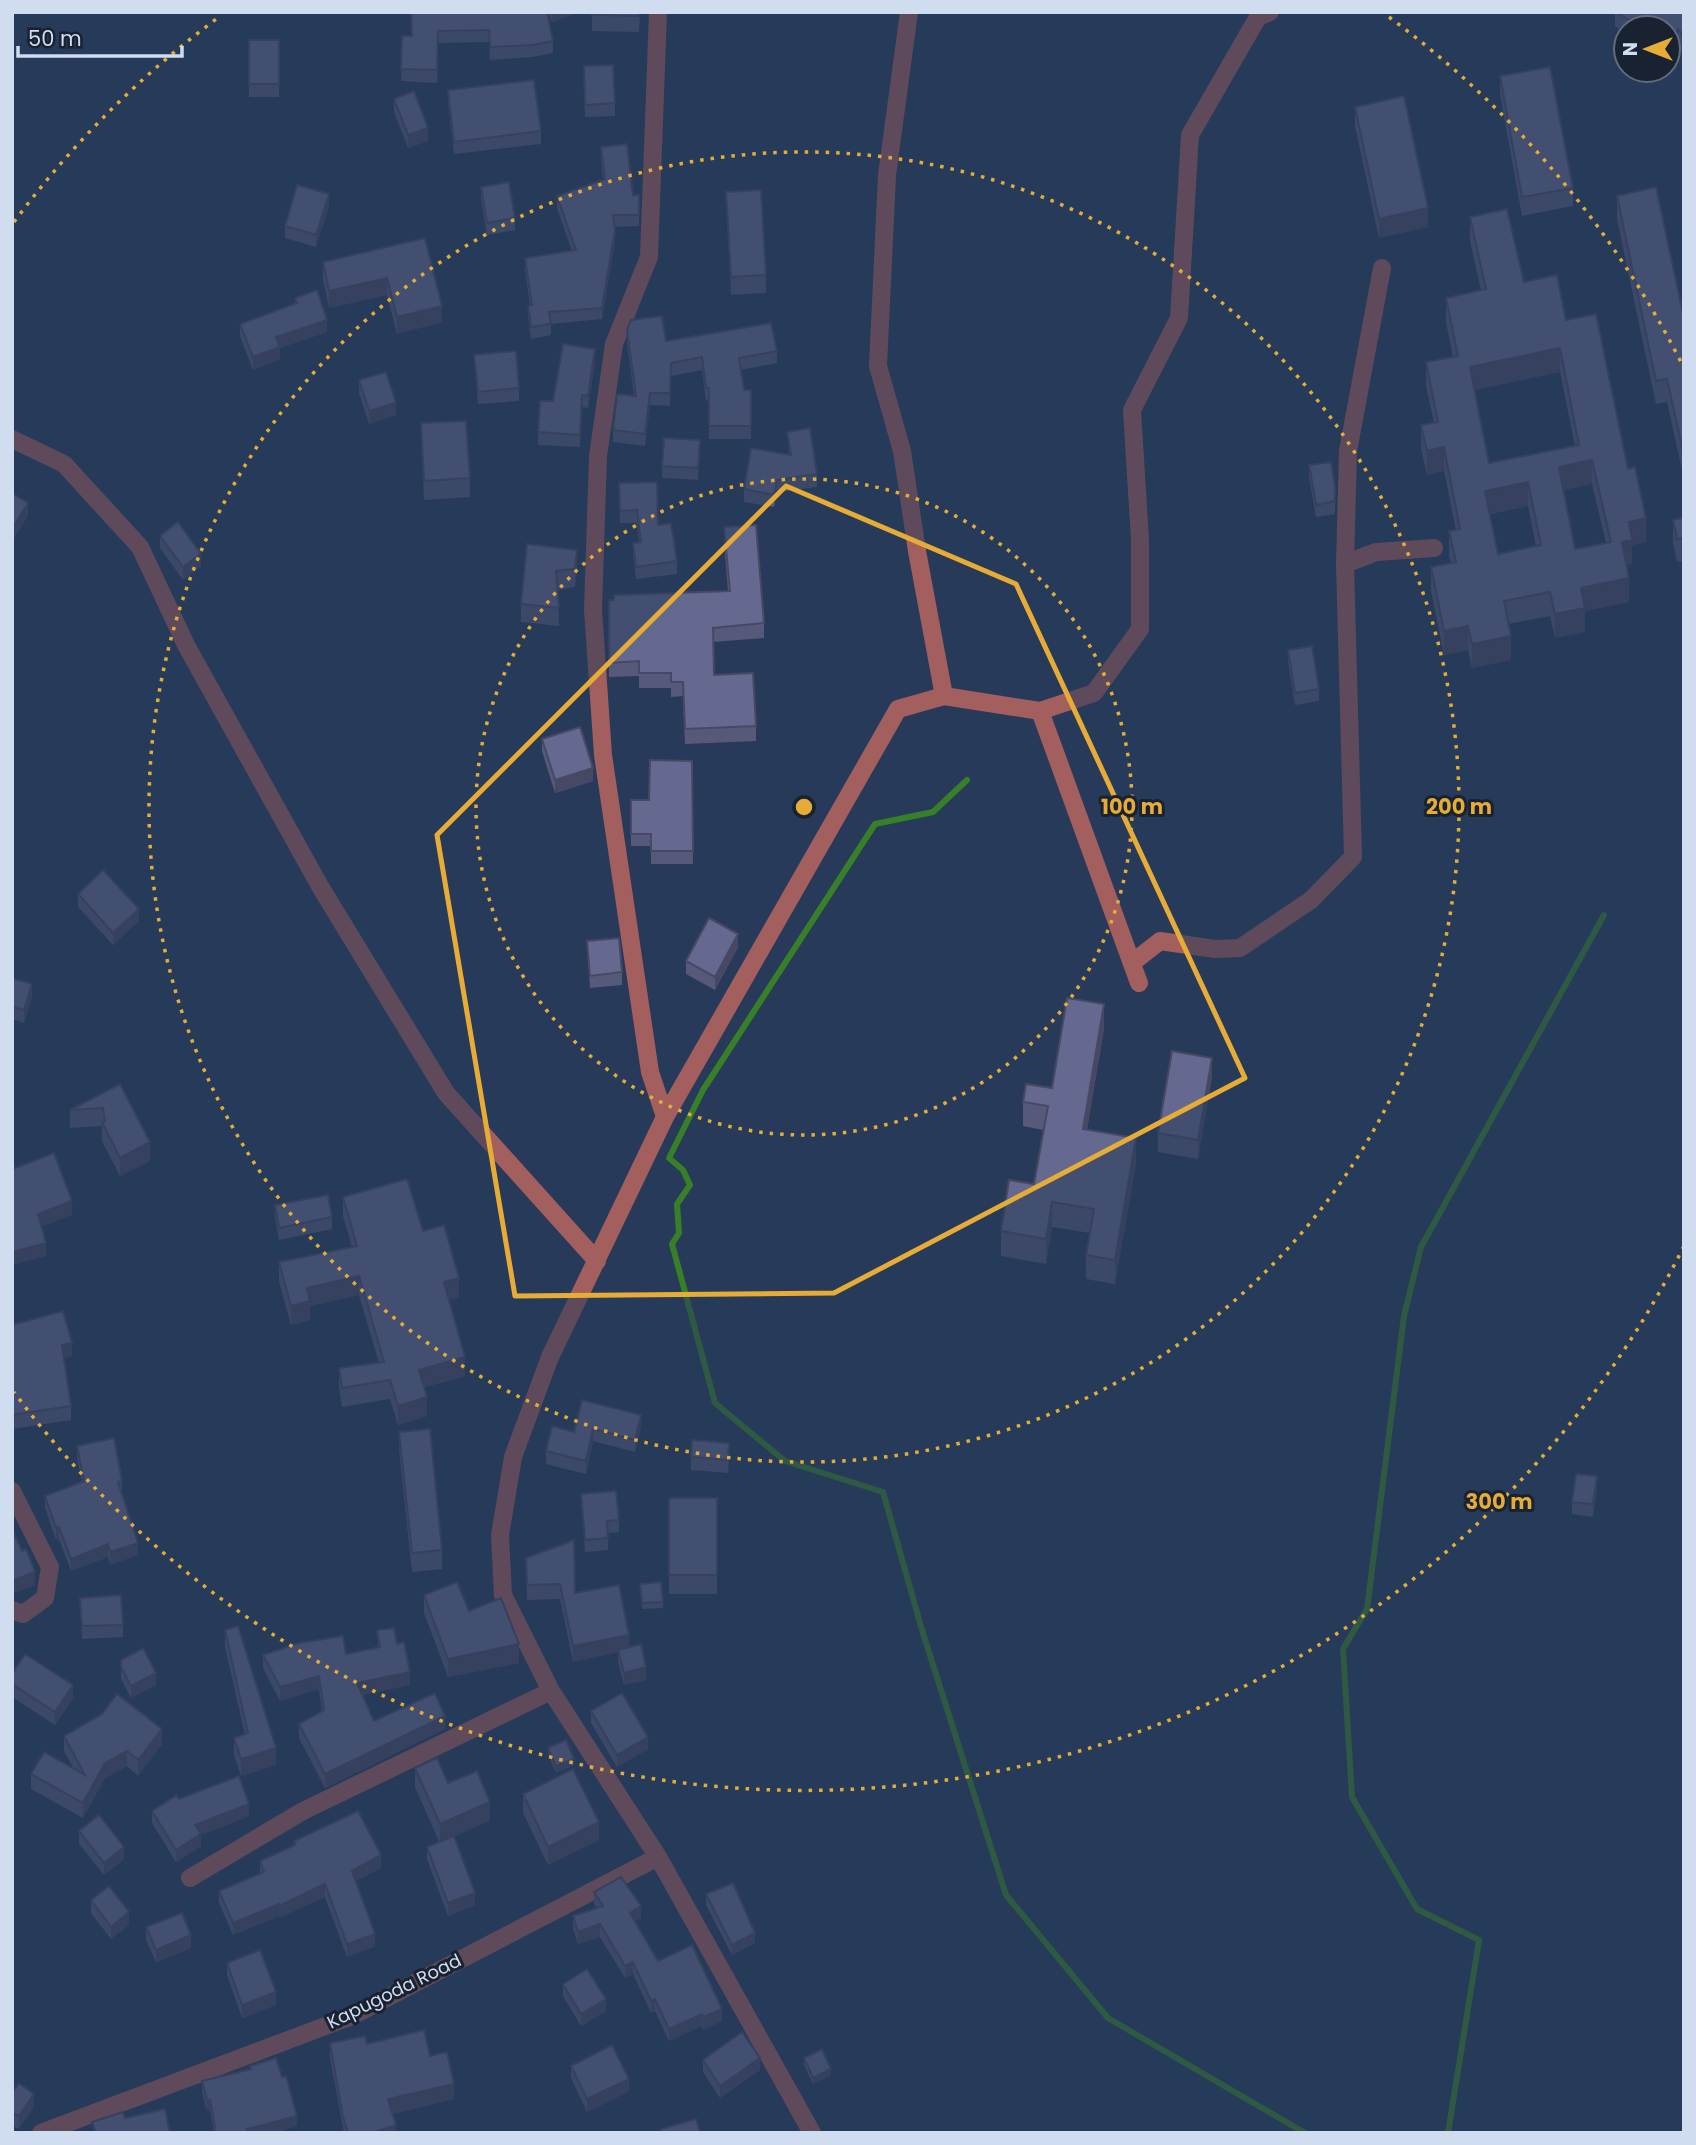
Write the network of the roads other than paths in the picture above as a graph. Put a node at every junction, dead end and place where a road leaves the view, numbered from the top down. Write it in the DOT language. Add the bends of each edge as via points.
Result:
graph roads {
  1 [pos="658,12"];
  2 [pos="909,12"];
  3 [pos="1270,12"];
  4 [pos="1382,268"];
  5 [pos="12,439"];
  6 [pos="1434,548"];
  7 [pos="1345,564"];
  8 [pos="944,696"];
  9 [pos="1040,711"];
  10 [pos="1132,963"];
  11 [pos="1139,983"];
  12 [pos="665,1117"];
  13 [pos="597,1261"];
  14 [pos="12,1491"];
  15 [pos="12,1610"];
  16 [pos="551,1691"];
  17 [pos="658,1857"];
  18 [pos="190,1878"];
  19 [pos="41,2133"];
  20 [pos="812,2133"];
  1 -- 12 [label="street" via="649,257 614,344 598,456 593,610 605,769 650,1072"];
  2 -- 8 [label="street" via="887,175 878,366 902,452"];
  3 -- 9 [label="street" via="1258,17 1190,135 1179,318 1132,410 1140,629 1094,694"];
  4 -- 7 [label="street" via="1348,452"];
  5 -- 13 [label="street" via="64,464 140,547 186,645 321,888 446,1093"];
  6 -- 7 [label="street" via="1376,552"];
  7 -- 10 [label="street" via="1353,857 1311,900 1240,947 1214,949 1160,941"];
  8 -- 9 [label="street"];
  8 -- 12 [label="street" via="898,709"];
  9 -- 10 [label="street"];
  10 -- 11 [label="street"];
  12 -- 13 [label="street"];
  13 -- 16 [label="street" via="550,1357 513,1457 500,1535 503,1595"];
  14 -- 15 [label="street" via="50,1567 45,1598 23,1614"];
  16 -- 17 [label="street"];
  16 -- 18 [label="street" via="303,1811"];
  17 -- 19 [label="street, Kapugoda Road" via="352,2016"];
  17 -- 20 [label="street"];
}
